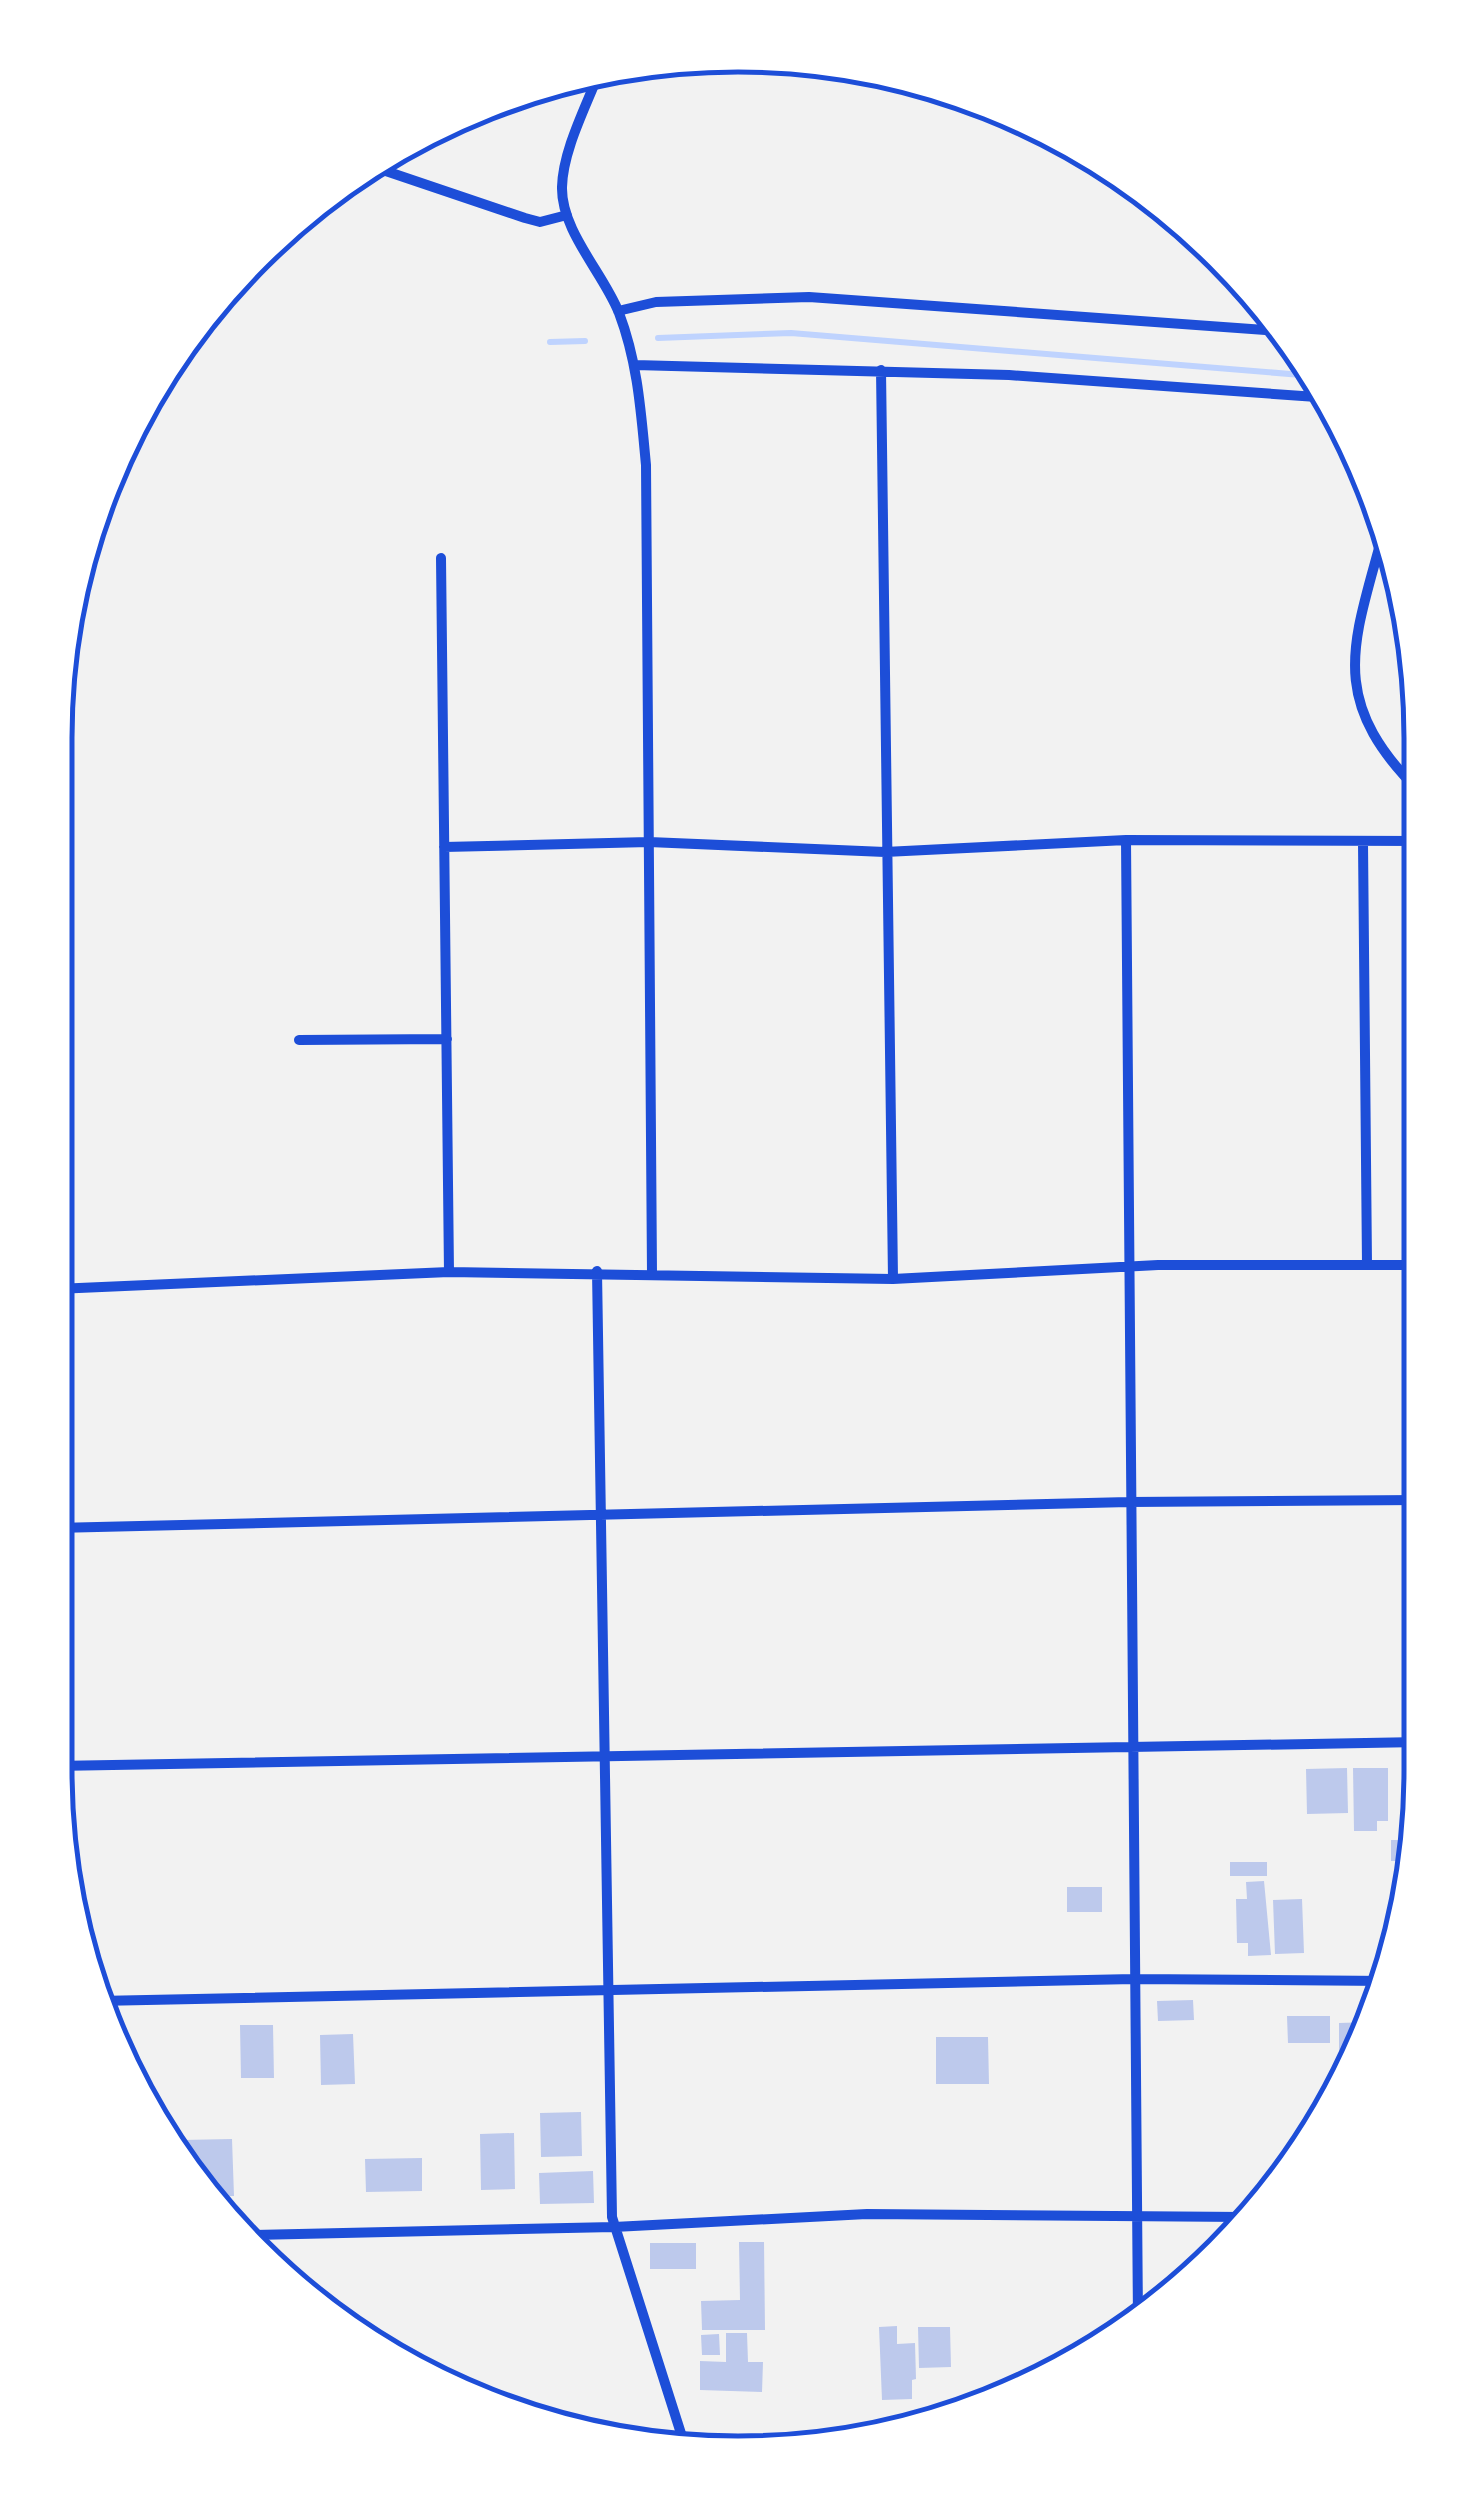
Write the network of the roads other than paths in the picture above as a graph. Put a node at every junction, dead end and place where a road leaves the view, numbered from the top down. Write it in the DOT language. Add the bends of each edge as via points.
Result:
graph roads {
  1 [pos="593,89"];
  2 [pos="389,172"];
  3 [pos="568,215"];
  4 [pos="618,311"];
  5 [pos="1264,330"];
  6 [pos="635,364"];
  7 [pos="881,370"];
  8 [pos="1309,397"];
  9 [pos="1378,553"];
  10 [pos="441,558"];
  11 [pos="1404,776"];
  12 [pos="1126,840"];
  13 [pos="648,842"];
  14 [pos="1404,842"];
  15 [pos="1362,844"];
  16 [pos="444,848"];
  17 [pos="885,852"];
  18 [pos="447,1039"];
  19 [pos="300,1040"];
  20 [pos="1367,1265"];
  21 [pos="1404,1265"];
  22 [pos="1126,1266"];
  23 [pos="596,1271"];
  24 [pos="449,1272"];
  25 [pos="652,1273"];
  26 [pos="893,1279"];
  27 [pos="72,1287"];
  28 [pos="1404,1500"];
  29 [pos="1128,1502"];
  30 [pos="602,1516"];
  31 [pos="72,1528"];
  32 [pos="1404,1742"];
  33 [pos="1131,1744"];
  34 [pos="607,1754"];
  35 [pos="72,1766"];
  36 [pos="1134,1979"];
  37 [pos="1370,1981"];
  38 [pos="610,1990"];
  39 [pos="114,2001"];
  40 [pos="1232,2216"];
  41 [pos="1136,2218"];
  42 [pos="614,2227"];
  43 [pos="263,2235"];
  44 [pos="1138,2303"];
  45 [pos="682,2433"];
  1 -- 3 [label="street" via="564,168"];
  2 -- 3 [label="street" via="540,222"];
  3 -- 4 [label="street"];
  4 -- 5 [label="street" via="656,302 808,297"];
  4 -- 6 [label="street"];
  6 -- 7 [label="street"];
  6 -- 13 [label="street" via="646,466"];
  7 -- 8 [label="street"];
  7 -- 17 [label="street"];
  9 -- 11 [label="street" via="1354,646 1354,679 1360,711"];
  10 -- 16 [label="street"];
  12 -- 15 [label="street"];
  12 -- 17 [label="street"];
  12 -- 22 [label="street"];
  13 -- 16 [label="street"];
  13 -- 17 [label="street"];
  13 -- 25 [label="street"];
  14 -- 15 [label="street"];
  15 -- 20 [label="street"];
  16 -- 18 [label="street"];
  17 -- 26 [label="street"];
  18 -- 19 [label="street"];
  18 -- 24 [label="street"];
  20 -- 21 [label="street"];
  20 -- 22 [label="street"];
  22 -- 26 [label="street"];
  22 -- 29 [label="street"];
  23 -- 24 [label="street"];
  23 -- 25 [label="street"];
  23 -- 30 [label="street"];
  24 -- 27 [label="street"];
  25 -- 26 [label="street"];
  28 -- 29 [label="street"];
  29 -- 30 [label="street"];
  29 -- 33 [label="street"];
  30 -- 31 [label="street"];
  30 -- 34 [label="street"];
  32 -- 33 [label="street"];
  33 -- 34 [label="street"];
  33 -- 36 [label="street"];
  34 -- 35 [label="street"];
  34 -- 38 [label="street"];
  36 -- 37 [label="street"];
  36 -- 38 [label="street"];
  36 -- 41 [label="street"];
  38 -- 39 [label="street"];
  38 -- 42 [label="street"];
  40 -- 41 [label="street"];
  41 -- 42 [label="street" via="867,2214"];
  41 -- 44 [label="street"];
  42 -- 43 [label="street"];
  42 -- 45 [label="street"];
}
